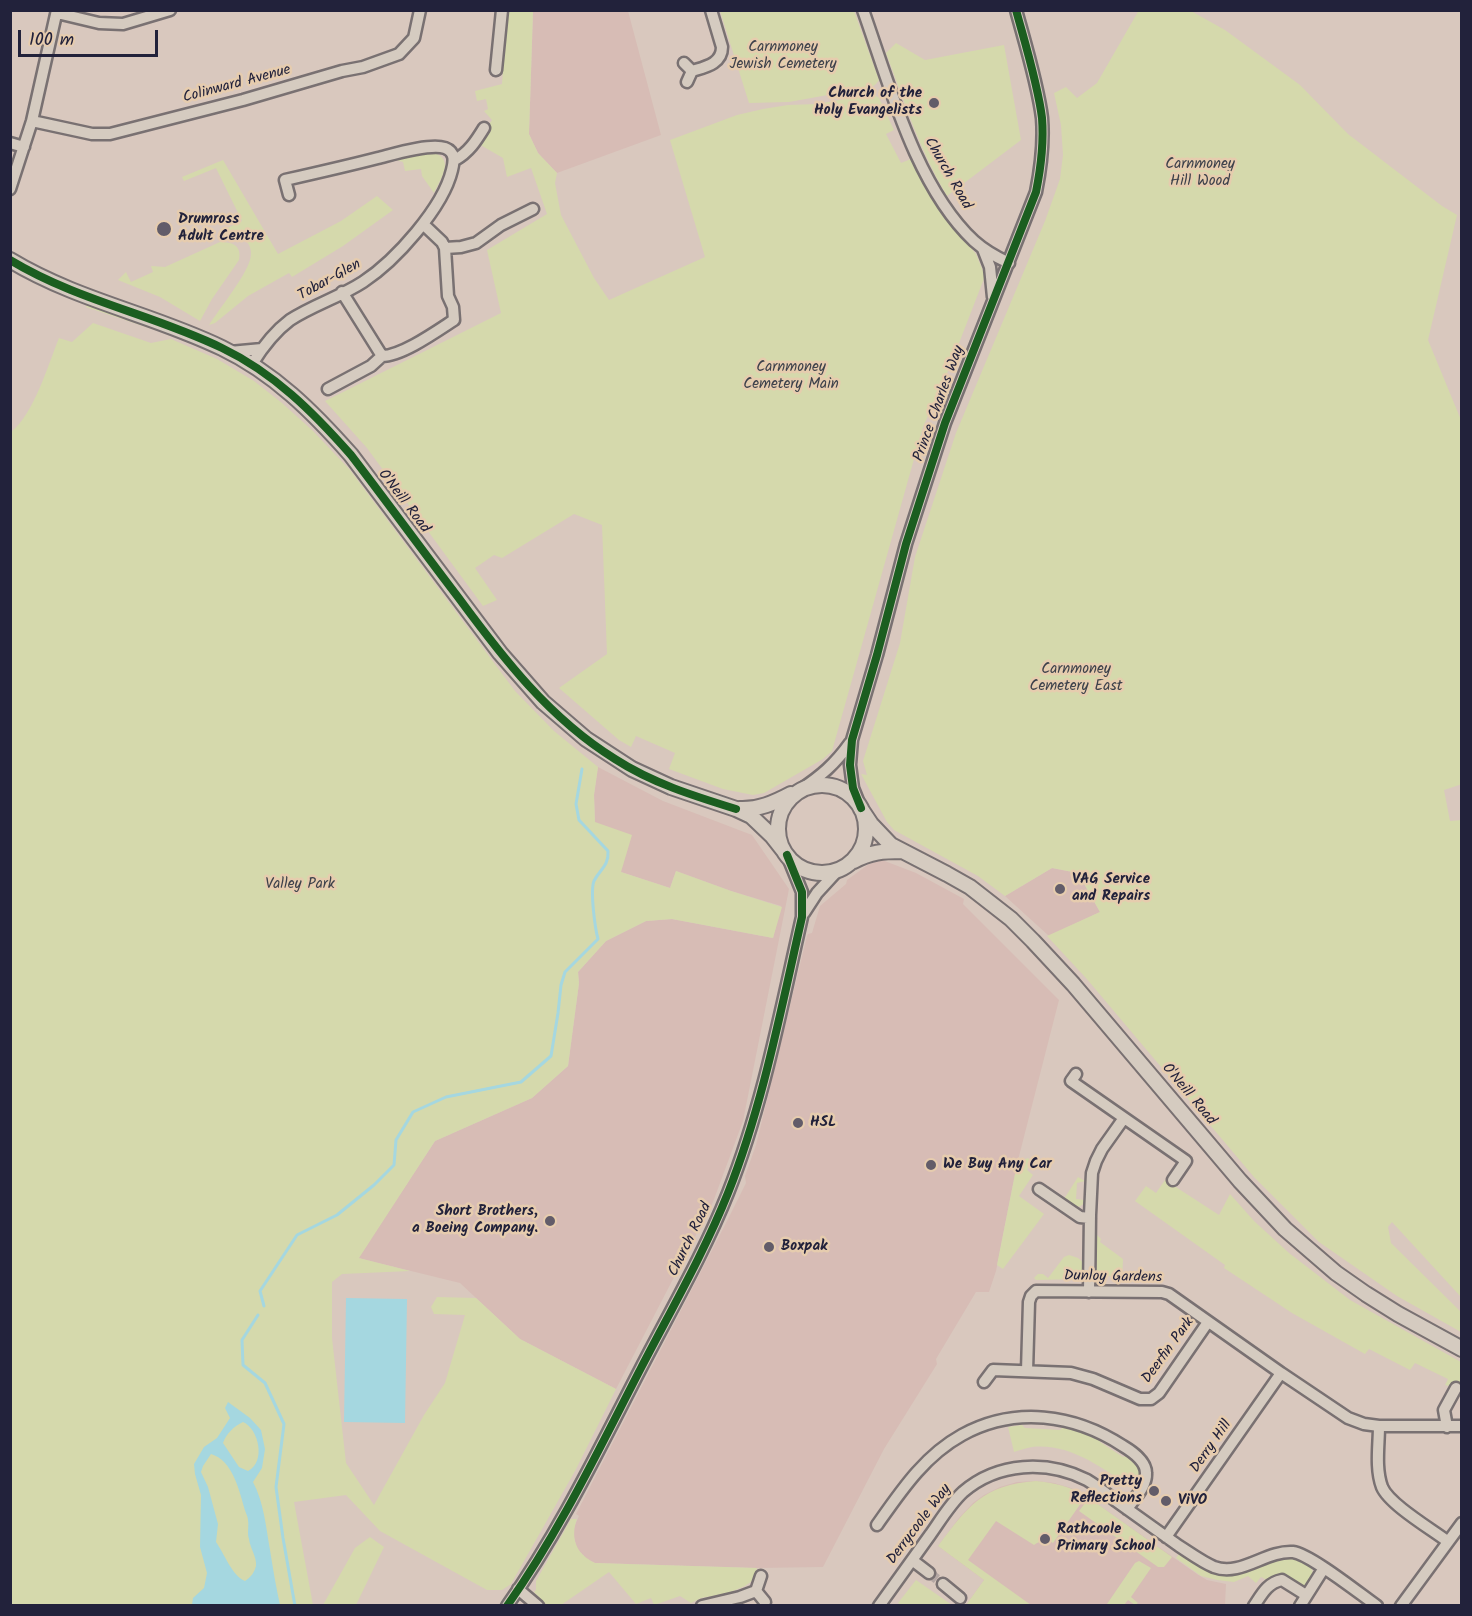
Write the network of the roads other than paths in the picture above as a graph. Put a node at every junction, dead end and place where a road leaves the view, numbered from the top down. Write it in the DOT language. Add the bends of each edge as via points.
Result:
graph roads {
  1 [pos="170,10"];
  2 [pos="420,10"];
  3 [pos="502,10"];
  4 [pos="711,10"];
  5 [pos="862,10"];
  6 [pos="1016,10"];
  7 [pos="57,12"];
  8 [pos="496,70"];
  9 [pos="687,82"];
  10 [pos="32,121"];
  11 [pos="484,128"];
  12 [pos="10,143"];
  13 [pos="24,147"];
  14 [pos="455,160"];
  15 [pos="10,189"];
  16 [pos="289,195"];
  17 [pos="533,209"];
  18 [pos="423,224"];
  19 [pos="445,248"];
  20 [pos="983,249"];
  21 [pos="10,260"];
  22 [pos="1009,263"];
  23 [pos="342,292"];
  24 [pos="993,301"];
  25 [pos="262,349"];
  26 [pos="230,352"];
  27 [pos="382,356"];
  28 [pos="252,364"];
  29 [pos="328,389"];
  30 [pos="852,740"];
  31 [pos="799,791"];
  32 [pos="736,809"];
  33 [pos="861,809"];
  34 [pos="901,851"];
  35 [pos="785,853"];
  36 [pos="844,866"];
  37 [pos="802,916"];
  38 [pos="1076,1074"];
  39 [pos="1124,1118"];
  40 [pos="1173,1180"];
  41 [pos="1039,1189"];
  42 [pos="1090,1218"];
  43 [pos="1089,1292"];
  44 [pos="1208,1322"];
  45 [pos="1461,1349"];
  46 [pos="1027,1371"];
  47 [pos="1281,1373"];
  48 [pos="984,1382"];
  49 [pos="1457,1394"];
  50 [pos="1379,1426"];
  51 [pos="1461,1426"];
  52 [pos="1447,1427"];
  53 [pos="1127,1509"];
  54 [pos="878,1518"];
  55 [pos="1461,1523"];
  56 [pos="1166,1537"];
  57 [pos="1447,1541"];
  58 [pos="912,1560"];
  59 [pos="1324,1568"];
  60 [pos="929,1573"];
  61 [pos="761,1576"];
  62 [pos="943,1584"];
  63 [pos="519,1589"];
  64 [pos="756,1591"];
  65 [pos="1306,1595"];
  66 [pos="960,1598"];
  67 [pos="765,1602"];
  68 [pos="507,1605"];
  69 [pos="538,1605"];
  70 [pos="702,1605"];
  71 [pos="879,1605"];
  72 [pos="1254,1605"];
  73 [pos="1300,1605"];
  74 [pos="1377,1605"];
  75 [pos="1401,1605"];
  1 -- 7 [label="street" via="123,24 99,23"];
  2 -- 10 [label="street, Colinward Avenue" via="414,38 399,54 363,67 110,134"];
  3 -- 8 [label="street"];
  4 -- 9 [label="street" via="722,53 711,65 688,67"];
  5 -- 20 [label="street, Church Road" via="918,159 944,204"];
  6 -- 22 [label="street, Prince Charles Way" via="1042,118 1042,142 1036,192"];
  7 -- 10 [label="street"];
  10 -- 13 [label="street"];
  11 -- 14 [label="street, Tobar-Glen" via="473,145"];
  12 -- 13 [label="street"];
  13 -- 15 [label="street"];
  14 -- 16 [label="street" via="451,151 443,147 402,152 285,180"];
  14 -- 18 [label="street, Tobar-Glen" via="450,179"];
  17 -- 19 [label="street" via="476,243"];
  18 -- 19 [label="street"];
  18 -- 23 [label="street, Tobar-Glen" via="384,267"];
  19 -- 27 [label="street" via="454,320 391,356"];
  20 -- 22 [label="street, Church Road"];
  20 -- 24 [label="street" via="990,267"];
  21 -- 26 [label="main road, O'Neill Road" via="64,288"];
  22 -- 24 [label="street, Prince Charles Way"];
  23 -- 25 [label="street, Tobar-Glen" via="290,320"];
  23 -- 27 [label="street"];
  24 -- 30 [label="street, Prince Charles Way" via="920,497"];
  25 -- 26 [label="street"];
  25 -- 28 [label="street, Tobar-Glen"];
  26 -- 28 [label="main road, O'Neill Road"];
  27 -- 29 [label="street"];
  28 -- 32 [label="main road, O'Neill Road" via="289,391 326,427 500,653 543,702 586,740 632,769"];
  30 -- 31 [label="street, Prince Charles Way" via="840,758"];
  30 -- 33 [label="street, Prince Charles Way" via="850,765"];
  31 -- 32 [label="main road, O'Neill Road" via="758,808"];
  31 -- 33 [label="main road" via="819,784 839,788"];
  31 -- 35 [label="main road" via="784,804 778,822 779,842"];
  32 -- 35 [label="main road, O'Neill Road" via="751,816"];
  33 -- 34 [label="main road, O'Neill Road" via="871,824"];
  33 -- 36 [label="main road" via="865,838"];
  34 -- 36 [label="main road, O'Neill Road" via="868,854"];
  34 -- 45 [label="main road, O'Neill Road" via="970,887 1033,941 1240,1181 1307,1249 1366,1294"];
  35 -- 36 [label="main road" via="811,871 830,872"];
  35 -- 37 [label="street, Church Road" via="802,892"];
  36 -- 37 [label="street, Church Road" via="817,893"];
  37 -- 63 [label="street, Church Road" via="757,1105 728,1193 584,1479"];
  38 -- 39 [label="street" via="1071,1081"];
  39 -- 40 [label="street" via="1186,1161"];
  39 -- 42 [label="street" via="1096,1161"];
  41 -- 42 [label="street" via="1080,1216"];
  42 -- 43 [label="street"];
  43 -- 44 [label="street, Dunloy Gardens" via="1162,1292"];
  43 -- 46 [label="street, Dunloy Gardens" via="1036,1291 1031,1296"];
  44 -- 46 [label="street, Deerfin Park" via="1151,1399 1140,1399 1071,1373"];
  44 -- 47 [label="street, Dunloy Gardens"];
  46 -- 48 [label="street, Deerfin Park" via="993,1370"];
  47 -- 50 [label="street, Dunloy Gardens" via="1348,1418"];
  47 -- 56 [label="street, Derry Hill"];
  49 -- 52 [label="street" via="1444,1410"];
  50 -- 52 [label="street, Dunloy Gardens"];
  50 -- 57 [label="street" via="1383,1488 1392,1500"];
  51 -- 52 [label="street, Dunloy Gardens"];
  53 -- 54 [label="street" via="1145,1484 1143,1462 1132,1451 1091,1428 1051,1417 1004,1420 962,1435 918,1469"];
  53 -- 56 [label="street, Derrycoole Way"];
  53 -- 58 [label="street, Derrycoole Way" via="1073,1474 1034,1466 1015,1468 987,1477 964,1492"];
  55 -- 57 [label="street"];
  56 -- 59 [label="street, Derrycoole Way" via="1200,1560 1225,1570 1292,1552"];
  57 -- 75 [label="street"];
  58 -- 60 [label="street"];
  58 -- 71 [label="street, Derrycoole Way"];
  59 -- 65 [label="street"];
  59 -- 74 [label="street, Derrycoole Way"];
  61 -- 64 [label="street"];
  62 -- 66 [label="street"];
  63 -- 68 [label="street, Church Road"];
  63 -- 69 [label="street"];
  64 -- 67 [label="street"];
  64 -- 70 [label="street"];
  65 -- 72 [label="street" via="1282,1580 1271,1583"];
  65 -- 73 [label="street"];
}
